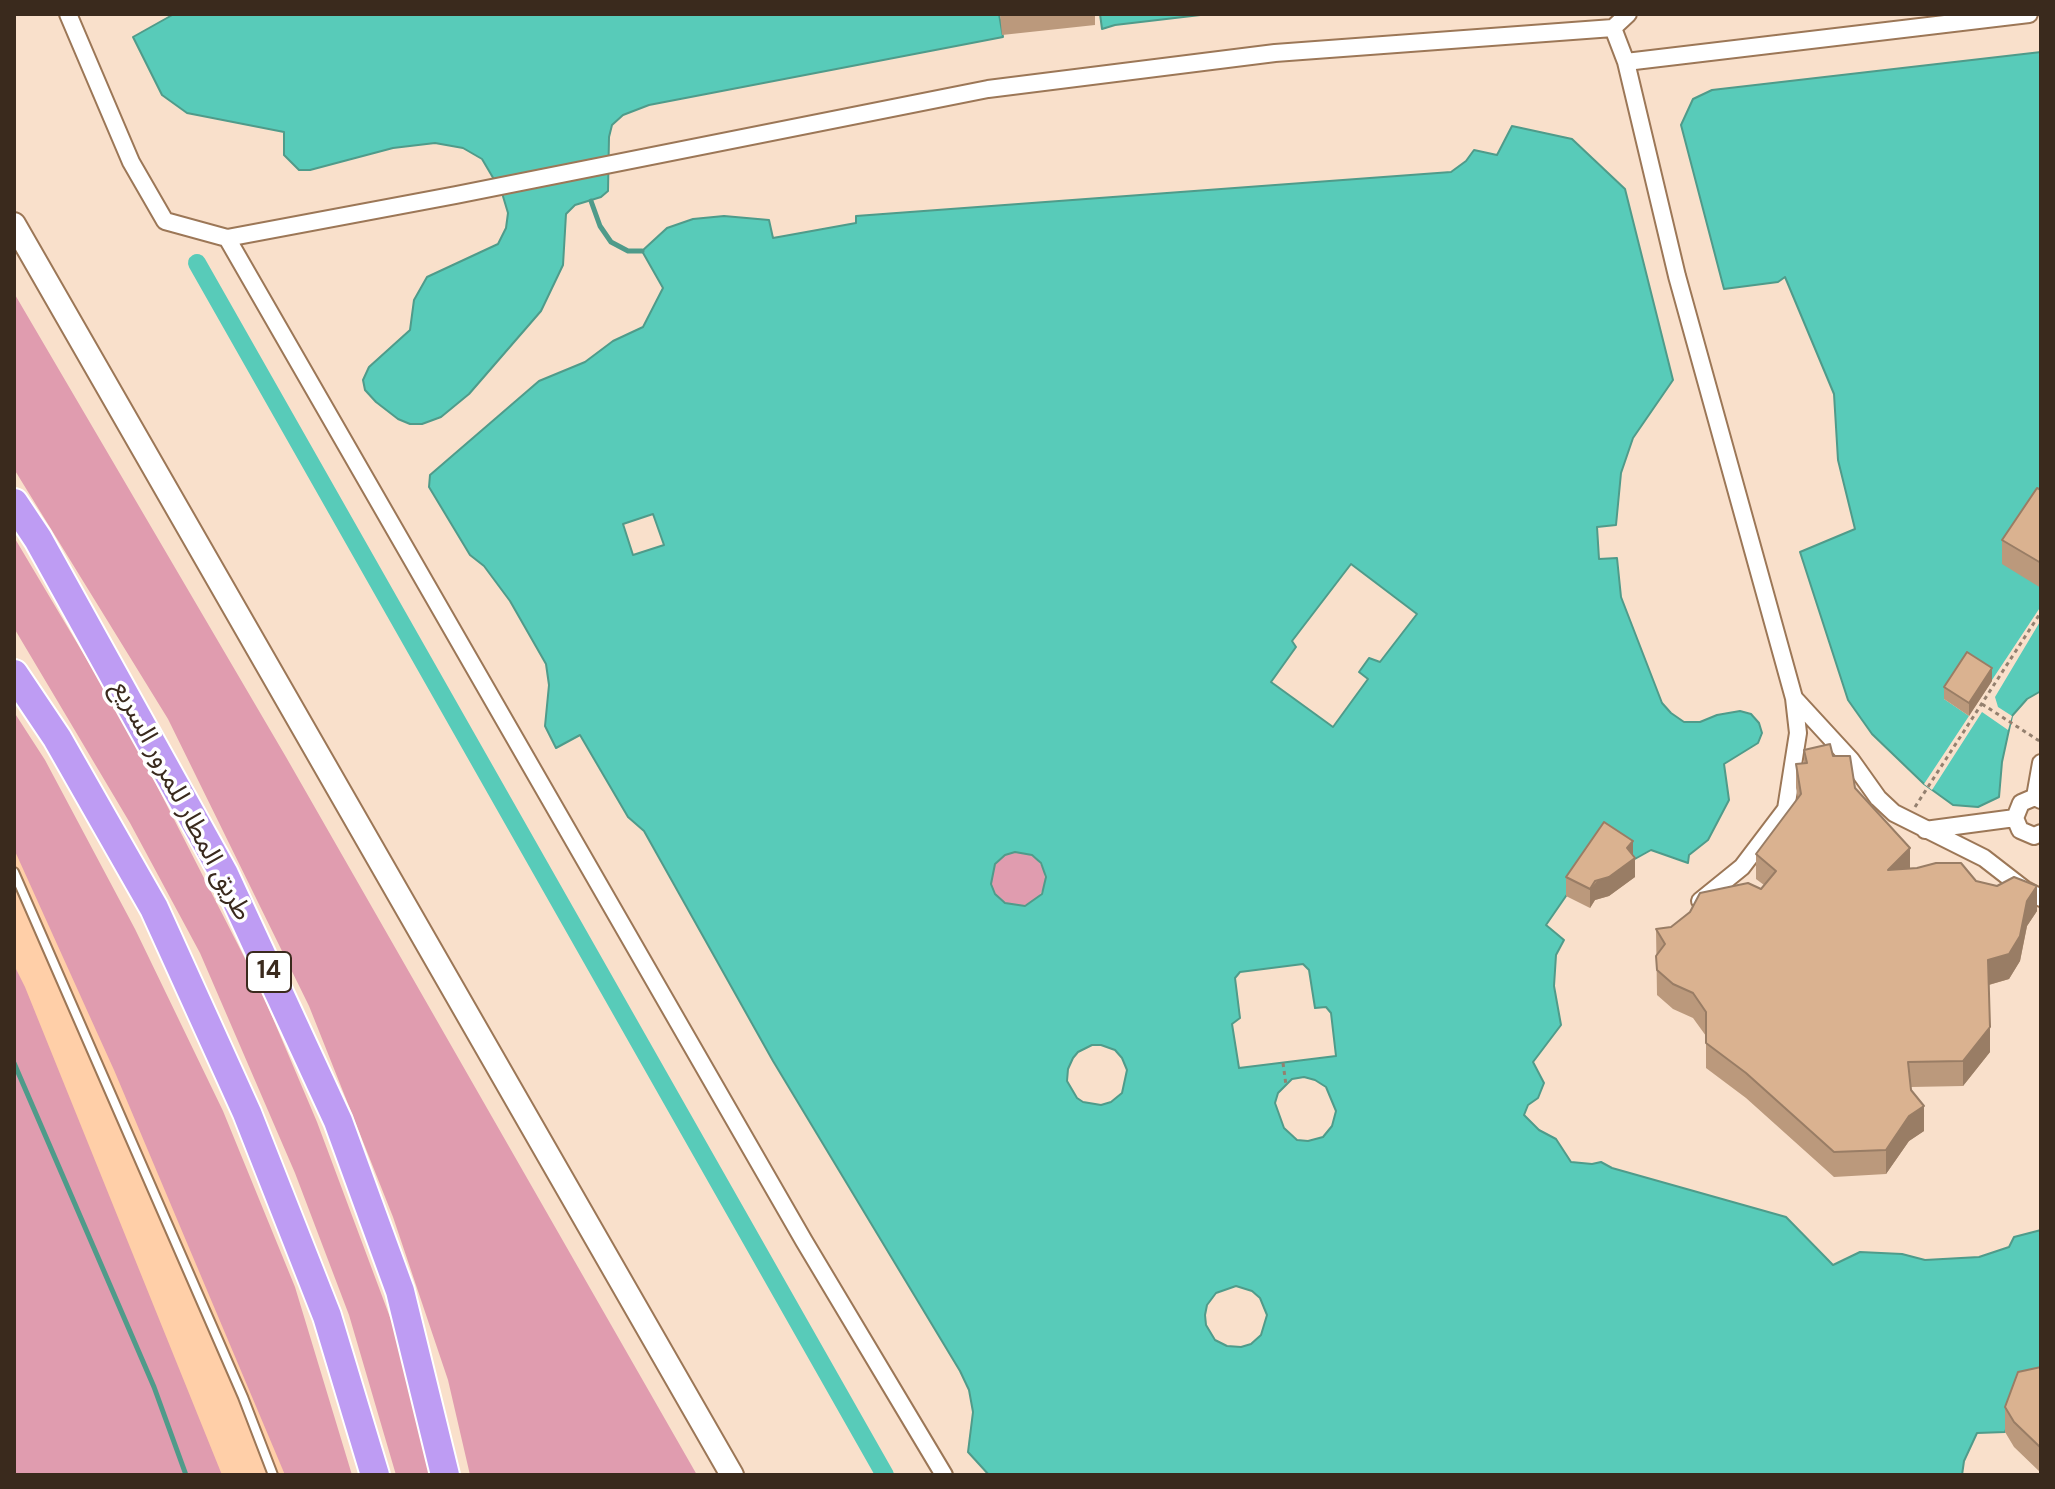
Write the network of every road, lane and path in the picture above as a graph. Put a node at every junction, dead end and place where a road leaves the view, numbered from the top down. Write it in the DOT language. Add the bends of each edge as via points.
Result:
graph roads {
  1 [pos="68,14"];
  2 [pos="1628,14"];
  3 [pos="2029,14"];
  4 [pos="1613,28"];
  5 [pos="1626,62"];
  6 [pos="14,224"];
  7 [pos="227,238"];
  8 [pos="14,503"];
  9 [pos="2041,612"];
  10 [pos="14,674"];
  11 [pos="1794,698"];
  12 [pos="1982,704"];
  13 [pos="2041,742"];
  14 [pos="2041,763"];
  15 [pos="2038,799"];
  16 [pos="2015,818"];
  17 [pos="1906,820"];
  18 [pos="1925,830"];
  19 [pos="2041,833"];
  20 [pos="14,872"];
  21 [pos="2041,898"];
  22 [pos="1700,901"];
  23 [pos="1283,1063"];
  24 [pos="1286,1085"];
  25 [pos="273,1475"];
  26 [pos="375,1475"];
  27 [pos="445,1475"];
  28 [pos="732,1475"];
  29 [pos="944,1475"];
  1 -- 7 [label="street" via="131,162 165,221"];
  2 -- 4 [label="street"];
  3 -- 5 [label="street"];
  4 -- 5 [label="street"];
  4 -- 7 [label="street" via="1275,53 988,89"];
  5 -- 11 [label="street" via="1677,276"];
  6 -- 28 [label="street"];
  7 -- 29 [label="street"];
  8 -- 27 [label="highway, طريق المطار للمرور السريع / 14" via="224,874 338,1121 400,1291"];
  9 -- 12 [label="path"];
  10 -- 26 [label="highway" via="57,738 154,908 247,1113 327,1316"];
  11 -- 17 [label="street" via="1878,798"];
  11 -- 22 [label="street" via="1798,733 1786,809 1742,867"];
  12 -- 13 [label="path"];
  12 -- 17 [label="path"];
  14 -- 15 [label="street"];
  15 -- 16 [label="street" via="2021,803"];
  16 -- 18 [label="street"];
  16 -- 19 [label="street" via="2020,830"];
  17 -- 18 [label="street"];
  18 -- 21 [label="street" via="1984,858"];
  20 -- 25 [label="lane"];
  23 -- 24 [label="path"];
}
